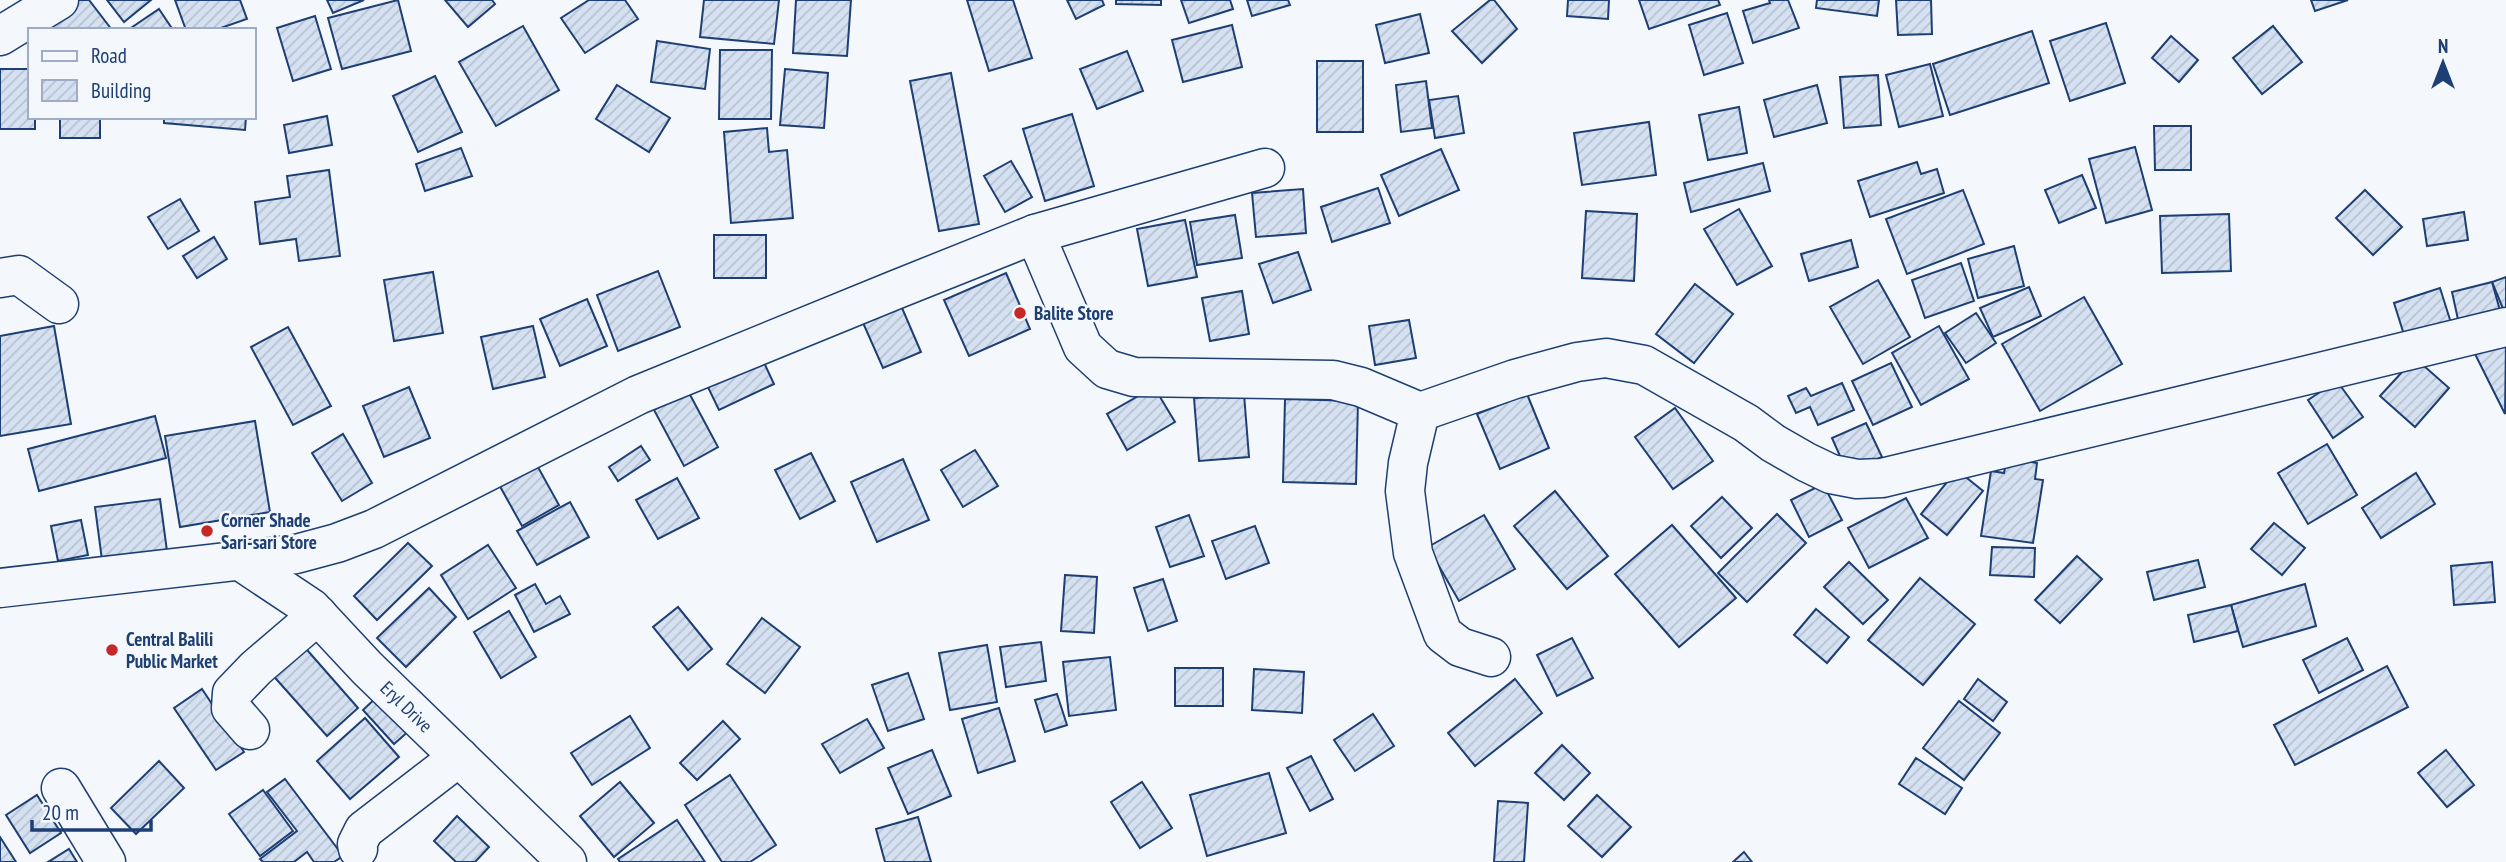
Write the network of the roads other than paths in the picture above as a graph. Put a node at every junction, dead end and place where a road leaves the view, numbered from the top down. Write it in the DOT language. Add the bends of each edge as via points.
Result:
graph roads {
  1 [pos="59,0"];
  2 [pos="0,36"];
  3 [pos="1265,168"];
  4 [pos="1035,234"];
  5 [pos="0,278"];
  6 [pos="59,304"];
  7 [pos="2506,327"];
  8 [pos="1420,412"];
  9 [pos="240,560"];
  10 [pos="0,588"];
  11 [pos="318,615"];
  12 [pos="1491,657"];
  13 [pos="250,730"];
  14 [pos="459,757"];
  15 [pos="61,788"];
  16 [pos="358,849"];
  17 [pos="106,862"];
  18 [pos="567,862"];
  1 -- 2 [label="street"];
  3 -- 4 [label="street"];
  4 -- 8 [label="street" via="1083,347 1107,369 1134,377 1333,380"];
  4 -- 9 [label="street" via="638,395 374,529 296,554"];
  5 -- 6 [label="street" via="19,275"];
  7 -- 8 [label="street" via="1882,478 1831,474 1644,365 1606,358 1516,379"];
  8 -- 12 [label="street" via="1405,491 1413,553 1443,634 1460,647"];
  9 -- 10 [label="street"];
  9 -- 11 [label="street, Eryl Drive"];
  11 -- 13 [label="street" via="232,693 231,708"];
  11 -- 14 [label="street, Eryl Drive"];
  14 -- 16 [label="street" via="364,830"];
  14 -- 18 [label="street, Eryl Drive"];
  15 -- 17 [label="street"];
}
